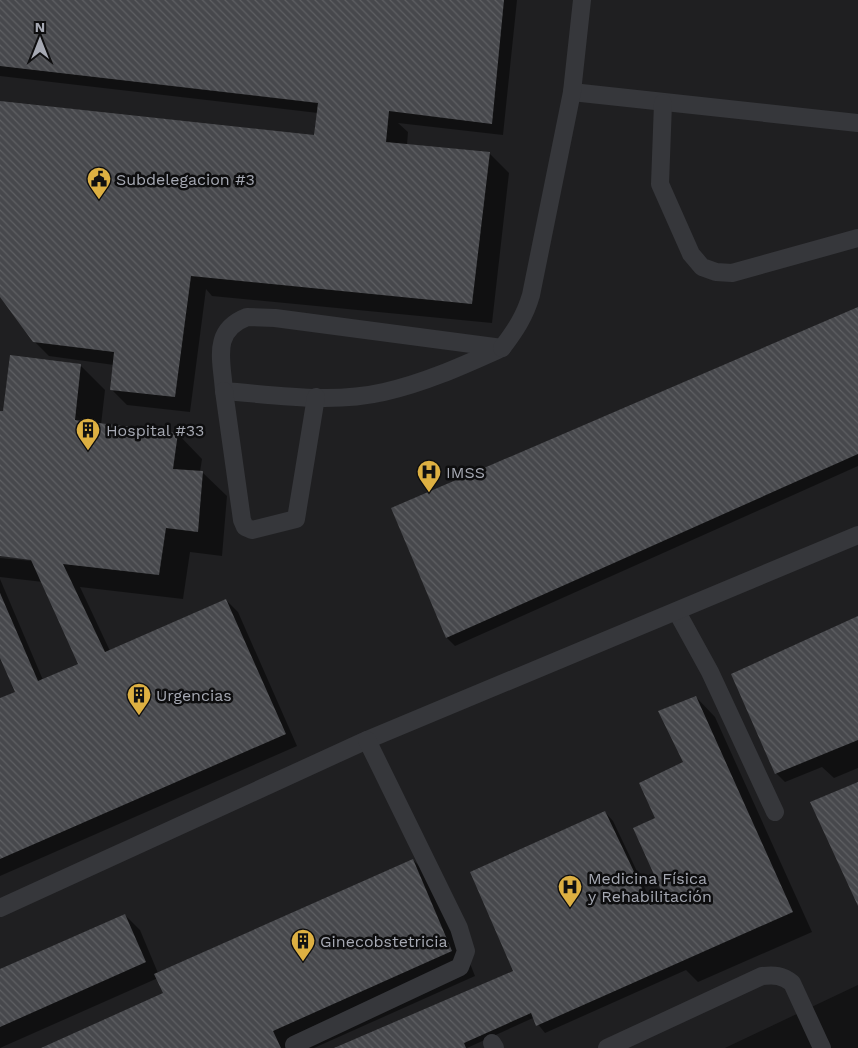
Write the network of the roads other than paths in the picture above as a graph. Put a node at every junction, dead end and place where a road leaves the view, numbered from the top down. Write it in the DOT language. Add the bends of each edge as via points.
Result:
graph roads {
  1 [pos="582,0"];
  2 [pos="572,92"];
  3 [pos="663,103"];
  4 [pos="858,123"];
  5 [pos="858,238"];
  6 [pos="502,348"];
  7 [pos="224,391"];
  8 [pos="316,397"];
  9 [pos="858,535"];
  10 [pos="677,612"];
  11 [pos="367,740"];
  12 [pos="775,812"];
  13 [pos="0,908"];
  14 [pos="294,1045"];
  15 [pos="607,1048"];
  16 [pos="822,1048"];
  1 -- 2 [label="lane"];
  2 -- 3 [label="lane"];
  2 -- 6 [label="lane" via="531,295 526,312"];
  3 -- 4 [label="lane"];
  3 -- 5 [label="lane" via="660,184 691,254 702,267 732,273"];
  6 -- 7 [label="lane" via="275,318 247,318 234,322 224,334 221,348"];
  6 -- 8 [label="lane" via="431,378 384,392 343,398"];
  7 -- 8 [label="lane"];
  7 -- 8 [label="lane" via="242,520 245,527 252,530 296,519"];
  9 -- 10 [label="lane"];
  10 -- 11 [label="lane"];
  10 -- 12 [label="lane" via="710,672"];
  11 -- 13 [label="lane"];
  11 -- 14 [label="lane" via="459,928 466,952 460,967"];
  15 -- 16 [label="lane" via="762,976 776,975 785,977 792,984"];
}
